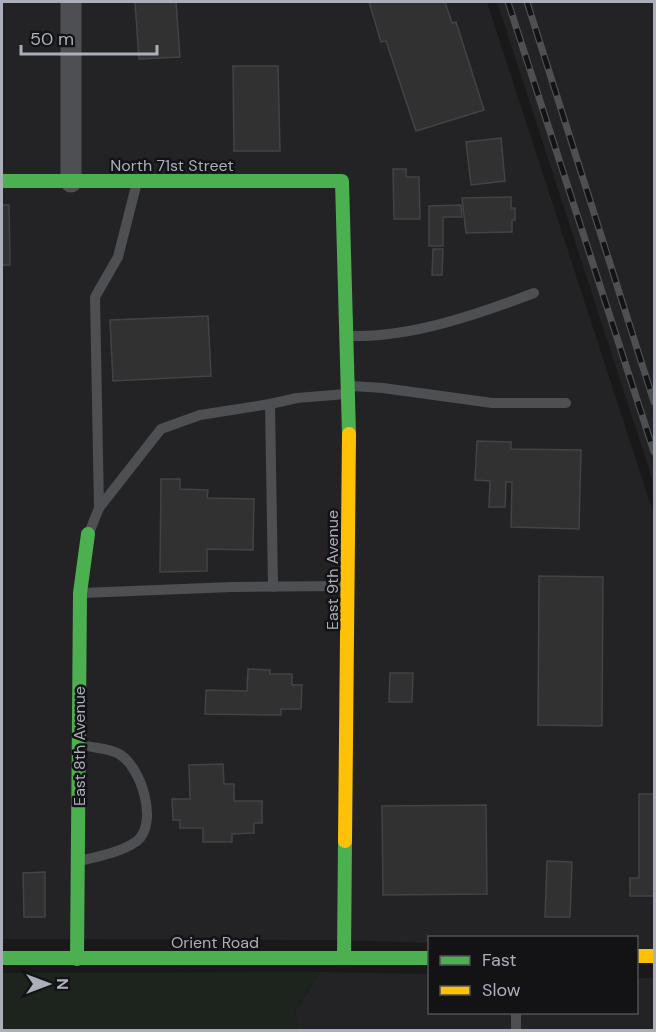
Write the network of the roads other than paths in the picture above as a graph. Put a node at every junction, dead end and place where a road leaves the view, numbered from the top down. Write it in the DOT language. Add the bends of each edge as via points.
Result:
graph roads {
  1 [pos="71,2"];
  2 [pos="2,181"];
  3 [pos="342,181"];
  4 [pos="71,182"];
  5 [pos="137,182"];
  6 [pos="534,293"];
  7 [pos="347,336"];
  8 [pos="349,390"];
  9 [pos="566,403"];
  10 [pos="270,404"];
  11 [pos="99,508"];
  12 [pos="88,534"];
  13 [pos="273,586"];
  14 [pos="349,586"];
  15 [pos="80,593"];
  16 [pos="79,745"];
  17 [pos="78,861"];
  18 [pos="638,956"];
  19 [pos="654,956"];
  20 [pos="2,958"];
  21 [pos="344,958"];
  22 [pos="428,958"];
  23 [pos="77,959"];
  24 [pos="516,1014"];
  25 [pos="516,1030"];
  1 -- 4 [label="street"];
  2 -- 4 [label="street, North 71st Street"];
  3 -- 5 [label="street, North 71st Street"];
  3 -- 7 [label="street, East 9th Avenue"];
  4 -- 5 [label="street, North 71st Street"];
  5 -- 11 [label="lane" via="118,257 95,297"];
  6 -- 7 [label="lane" via="478,315 371,337"];
  7 -- 8 [label="street, East 9th Avenue"];
  8 -- 9 [label="lane" via="383,388 492,403"];
  8 -- 10 [label="lane"];
  8 -- 14 [label="street, East 9th Avenue"];
  10 -- 11 [label="lane" via="200,415 161,429"];
  10 -- 13 [label="lane"];
  11 -- 12 [label="lane"];
  12 -- 15 [label="street, East 8th Avenue"];
  13 -- 14 [label="lane"];
  13 -- 15 [label="lane"];
  14 -- 21 [label="street, East 9th Avenue"];
  15 -- 16 [label="street, East 8th Avenue"];
  16 -- 17 [label="street, East 8th Avenue"];
  16 -- 17 [label="lane" via="119,754 134,770 147,811 146,827 137,840"];
  17 -- 23 [label="street, East 8th Avenue"];
  18 -- 19 [label="street"];
  20 -- 23 [label="street, Orient Road"];
  21 -- 22 [label="street, Orient Road"];
  21 -- 23 [label="street, Orient Road"];
  24 -- 25 [label="lane"];
}
